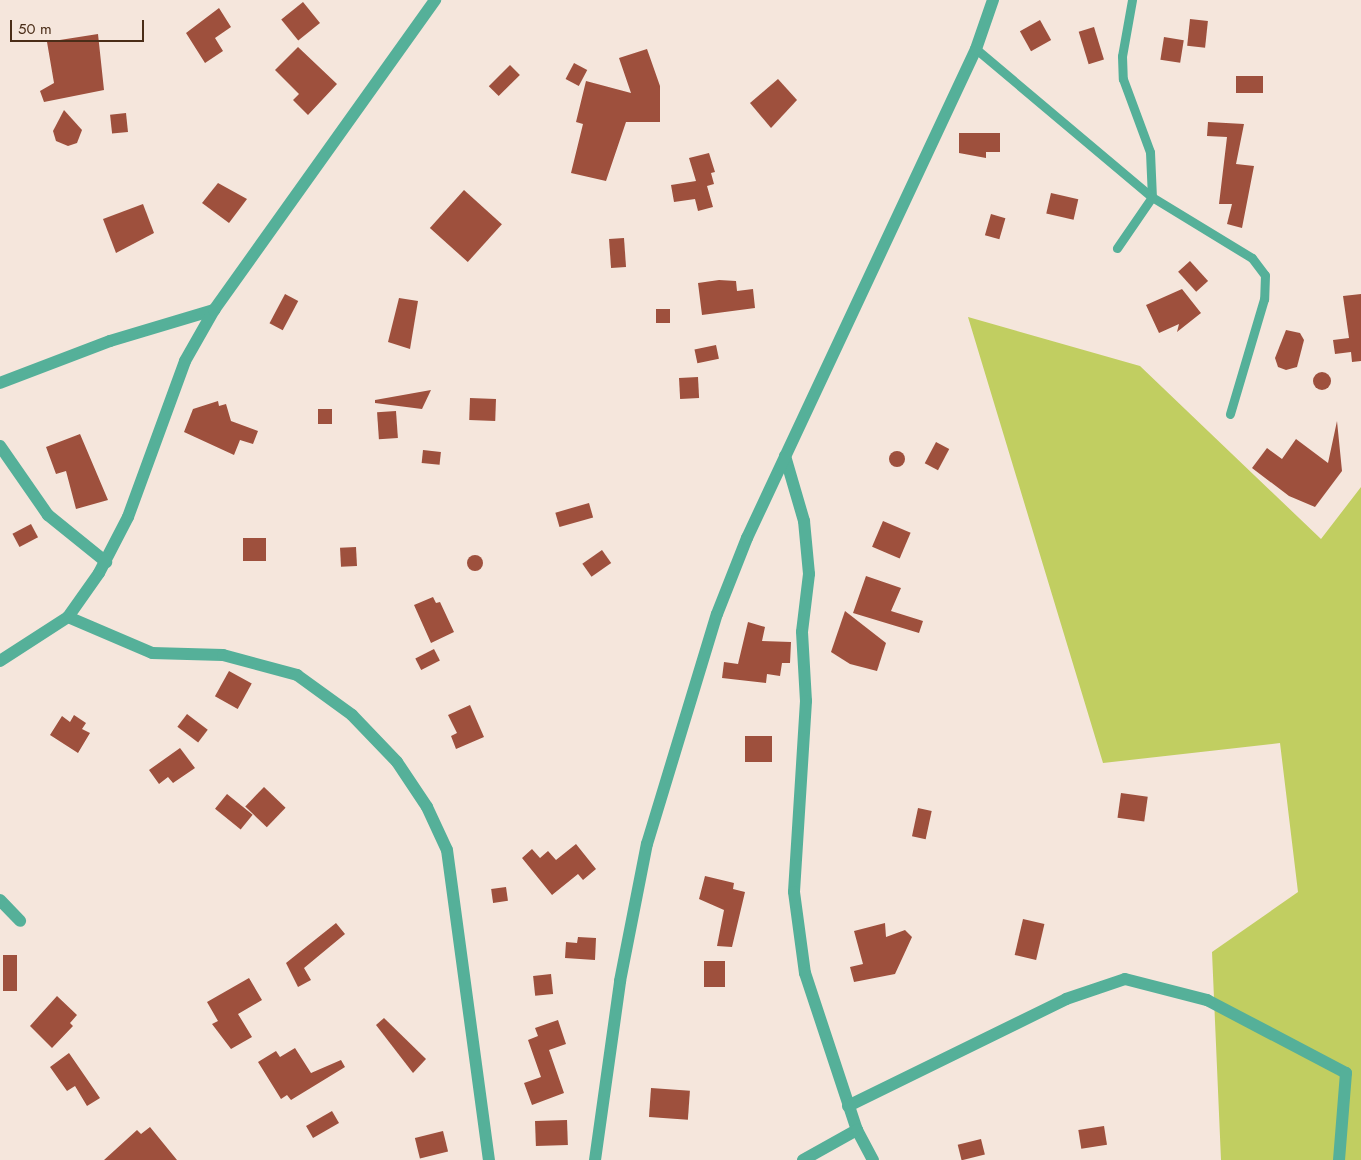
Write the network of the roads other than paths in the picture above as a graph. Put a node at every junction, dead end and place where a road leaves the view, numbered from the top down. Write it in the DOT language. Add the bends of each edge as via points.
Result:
graph roads {
  1 [pos="435,0"];
  2 [pos="993,0"];
  3 [pos="1132,0"];
  4 [pos="976,49"];
  5 [pos="1152,197"];
  6 [pos="1118,248"];
  7 [pos="214,310"];
  8 [pos="0,382"];
  9 [pos="1230,414"];
  10 [pos="0,446"];
  11 [pos="785,456"];
  12 [pos="106,562"];
  13 [pos="68,617"];
  14 [pos="0,660"];
  15 [pos="0,900"];
  16 [pos="20,921"];
  17 [pos="848,1106"];
  18 [pos="858,1130"];
  19 [pos="489,1160"];
  20 [pos="595,1160"];
  21 [pos="803,1160"];
  22 [pos="873,1160"];
  23 [pos="1339,1160"];
  1 -- 7 [label="street"];
  2 -- 4 [label="street"];
  3 -- 5 [label="lane" via="1122,56 1123,79 1150,152"];
  4 -- 5 [label="lane"];
  4 -- 11 [label="street"];
  5 -- 6 [label="lane"];
  5 -- 9 [label="lane" via="1252,258 1264,275 1264,299"];
  7 -- 8 [label="street" via="110,341"];
  7 -- 12 [label="street" via="185,361 128,517"];
  10 -- 12 [label="street" via="48,515"];
  11 -- 17 [label="street" via="804,521 809,574 802,632 806,701 794,892 805,973"];
  11 -- 20 [label="street" via="717,614 650,835 618,991"];
  12 -- 13 [label="street"];
  13 -- 14 [label="street"];
  13 -- 19 [label="street" via="152,653 223,656 297,676 352,715 397,762 427,807 447,850"];
  15 -- 16 [label="street"];
  17 -- 18 [label="street"];
  17 -- 23 [label="street" via="1066,1000 1125,979 1207,1000 1346,1073"];
  18 -- 21 [label="street"];
  18 -- 22 [label="street"];
}
